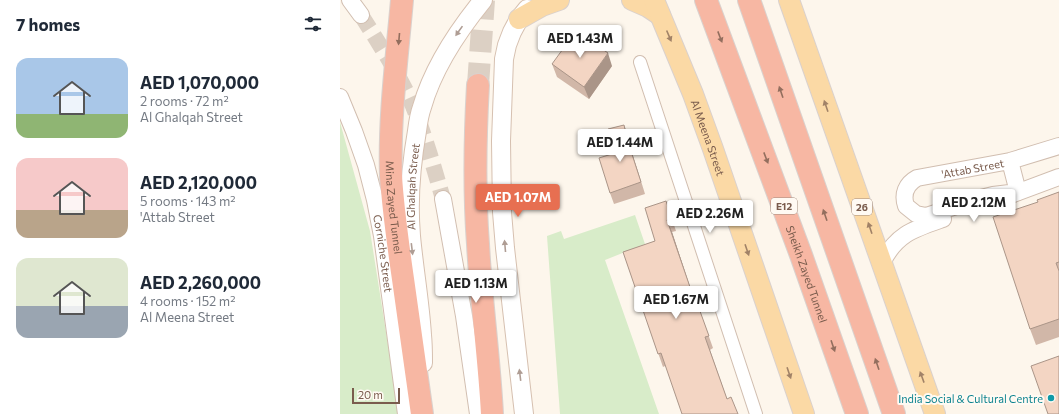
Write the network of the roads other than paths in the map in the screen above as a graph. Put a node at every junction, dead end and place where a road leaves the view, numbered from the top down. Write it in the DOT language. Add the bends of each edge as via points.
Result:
graph roads {
  1 [pos="350,0"];
  2 [pos="402,0"];
  3 [pos="483,0"];
  4 [pos="537,0"];
  5 [pos="559,0"];
  6 [pos="632,0"];
  7 [pos="706,0"];
  8 [pos="749,0"];
  9 [pos="789,0"];
  10 [pos="657,8"];
  11 [pos="361,16"];
  12 [pos="519,19"];
  13 [pos="640,62"];
  14 [pos="478,85"];
  15 [pos="340,97"];
  16 [pos="1059,146"];
  17 [pos="1010,161"];
  18 [pos="1059,177"];
  19 [pos="1018,192"];
  20 [pos="443,199"];
  21 [pos="882,263"];
  22 [pos="406,414"];
  23 [pos="422,414"];
  24 [pos="478,414"];
  25 [pos="492,414"];
  26 [pos="524,414"];
  27 [pos="756,414"];
  28 [pos="804,414"];
  29 [pos="856,414"];
  30 [pos="894,414"];
  31 [pos="935,414"];
  1 -- 11 [label="street"];
  2 -- 23 [label="highway, Mina Zayed Tunnel, one-way" via="391,138 391,175 397,238"];
  3 -- 23 [label="main road, Al Ghalqah Street, one-way" via="455,37 431,83 421,108 413,157 409,212 422,336"];
  4 -- 12 [label="main road"];
  5 -- 12 [label="main road"];
  6 -- 10 [label="main road" via="648,8"];
  7 -- 29 [label="highway, Sheikh Zayed Tunnel / E12, one-way" via="799,248"];
  30 -- 8 [label="highway, one-way"];
  21 -- 9 [label="main road, 26, one-way"];
  10 -- 28 [label="main road, Al Meena Street, one-way" via="713,148"];
  26 -- 12 [label="main road, one-way" via="505,248 501,176 504,59"];
  13 -- 27 [label="street"];
  14 -- 25 [label="highway" via="476,205"];
  15 -- 22 [label="street, Corniche Street" via="366,165 375,200"];
  16 -- 17 [label="street, 'Attab Street"];
  17 -- 19 [label="street"];
  17 -- 19 [label="street, 'Attab Street" via="917,178 905,190 904,201 916,214 926,216 981,198"];
  18 -- 19 [label="street, 'Attab Street"];
  19 -- 21 [label="street, 'Attab Street" via="911,231 897,242"];
  20 -- 24 [label="street"];
  31 -- 21 [label="main road, 26, one-way"];
}
